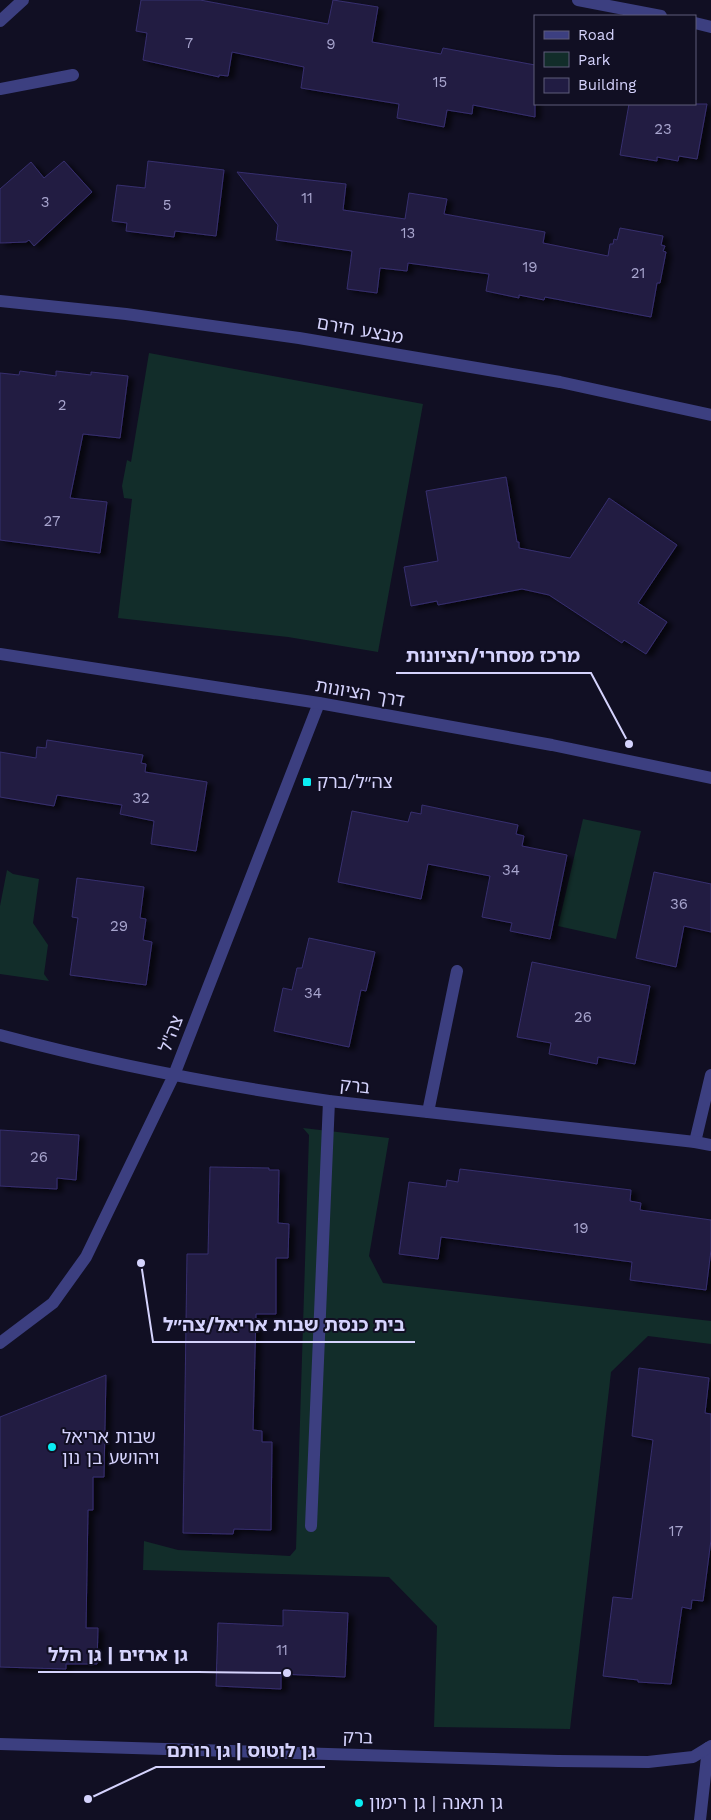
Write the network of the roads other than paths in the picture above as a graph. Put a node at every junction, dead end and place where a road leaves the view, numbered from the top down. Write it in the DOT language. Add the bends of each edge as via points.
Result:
graph roads {
  1 [pos="23,0"];
  2 [pos="578,0"];
  3 [pos="656,15"];
  4 [pos="0,21"];
  5 [pos="696,23"];
  6 [pos="711,27"];
  7 [pos="73,75"];
  8 [pos="0,89"];
  9 [pos="0,301"];
  10 [pos="711,415"];
  11 [pos="0,654"];
  12 [pos="319,703"];
  13 [pos="711,778"];
  14 [pos="457,971"];
  15 [pos="0,1035"];
  16 [pos="174,1075"];
  17 [pos="711,1075"];
  18 [pos="330,1101"];
  19 [pos="428,1112"];
  20 [pos="695,1142"];
  21 [pos="711,1145"];
  22 [pos="0,1343"];
  23 [pos="311,1526"];
  24 [pos="0,1744"];
  25 [pos="710,1747"];
  26 [pos="700,1820"];
  1 -- 4 [label="street"];
  2 -- 3 [label="street"];
  5 -- 6 [label="street"];
  7 -- 8 [label="street"];
  9 -- 10 [label="street, מבצע חירם" via="126,314 299,338 560,382"];
  11 -- 12 [label="street, דרך הציונות"];
  12 -- 13 [label="street, דרך הציונות" via="552,745"];
  12 -- 16 [label="street, צה\"ל"];
  14 -- 19 [label="street"];
  15 -- 16 [label="street, ברק"];
  16 -- 18 [label="street, ברק"];
  16 -- 22 [label="street, צה\"ל" via="86,1257 53,1303"];
  17 -- 20 [label="street"];
  18 -- 19 [label="street, ברק"];
  18 -- 23 [label="street"];
  19 -- 20 [label="street, ברק"];
  20 -- 21 [label="street, ברק"];
  24 -- 25 [label="street, ברק" via="648,1762 693,1757"];
  25 -- 26 [label="street"];
}
